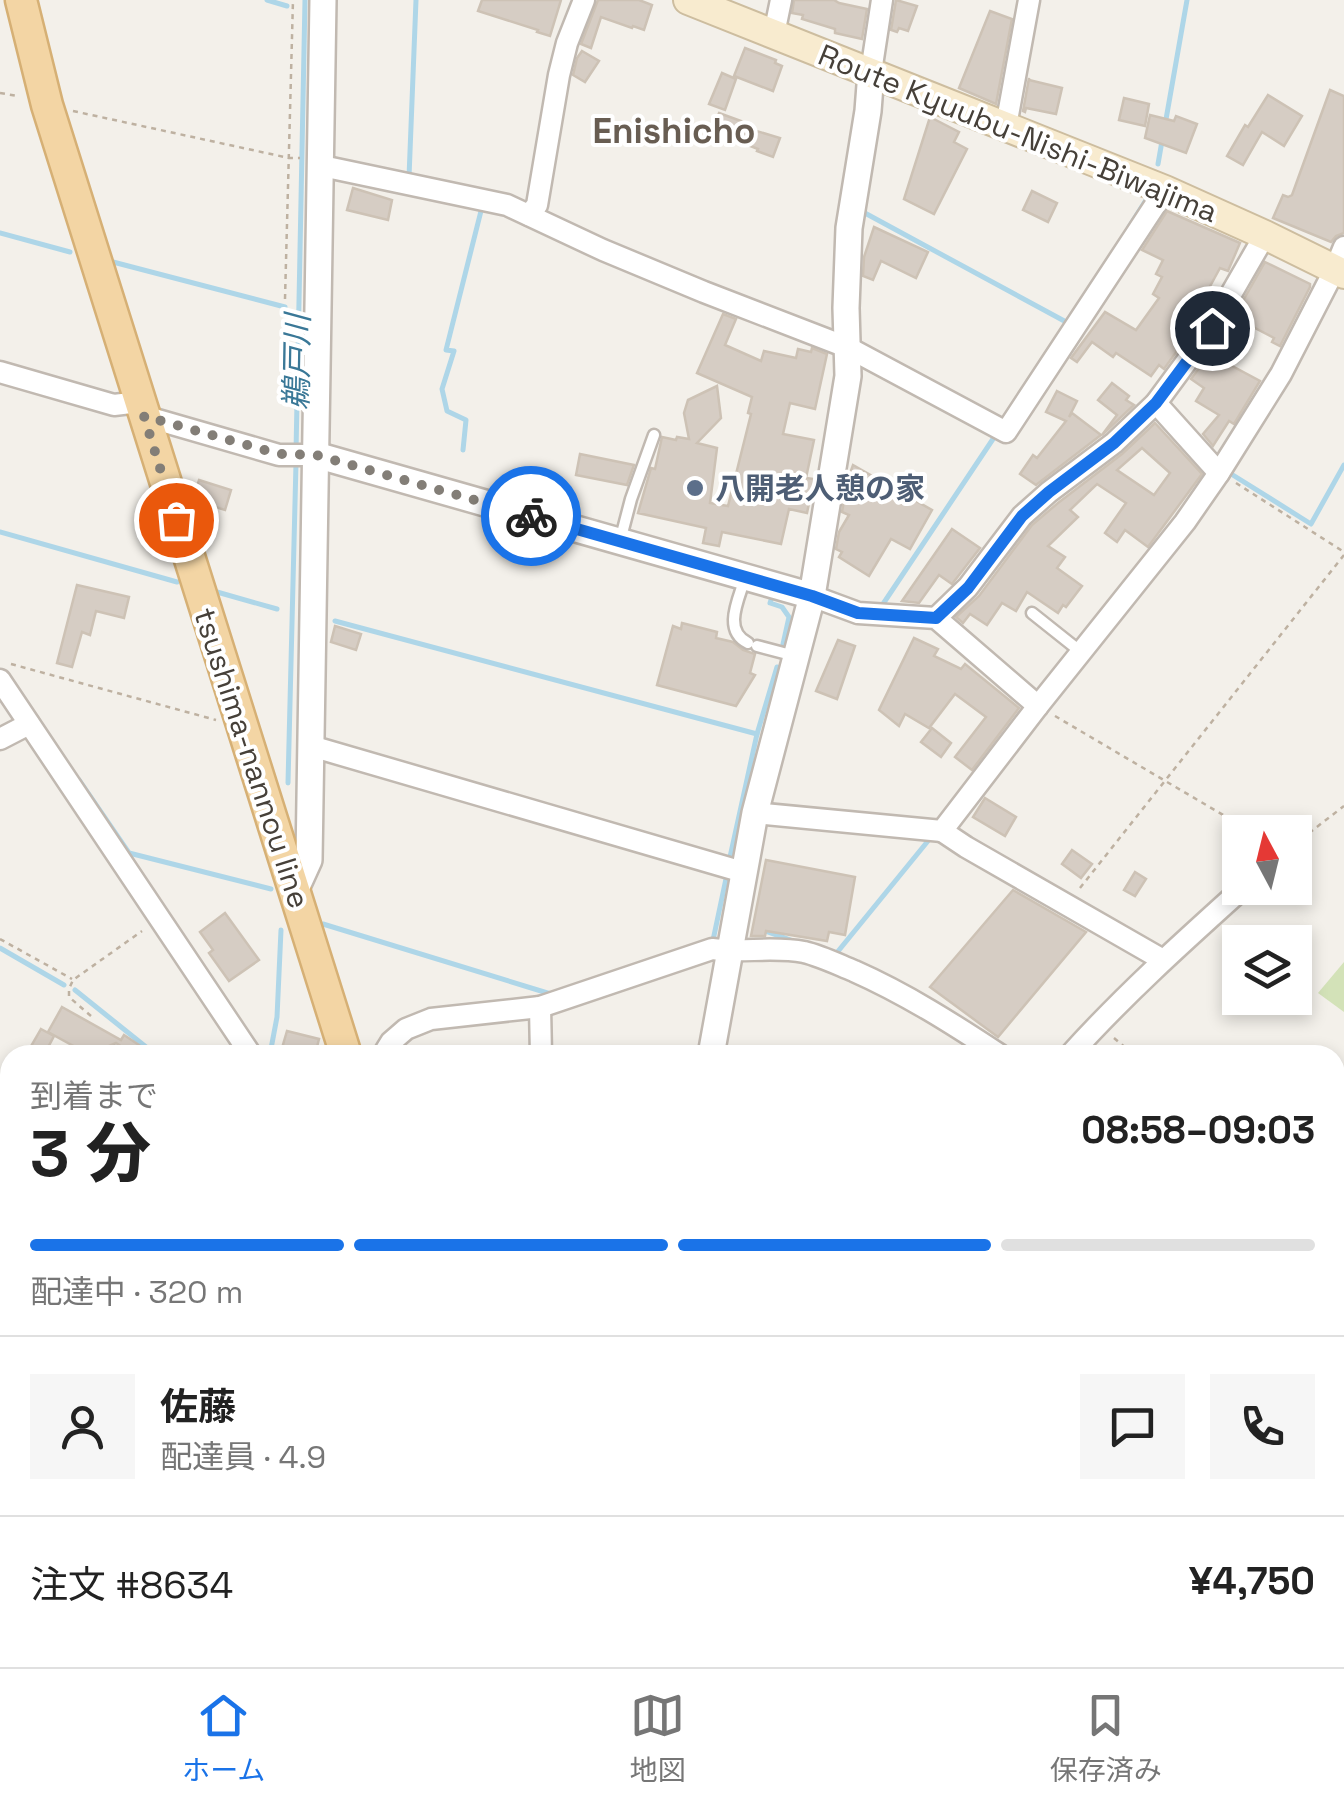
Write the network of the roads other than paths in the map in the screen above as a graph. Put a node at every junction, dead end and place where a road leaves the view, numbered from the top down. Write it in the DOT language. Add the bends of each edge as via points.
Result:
graph roads {
  1 [pos="22,0"];
  2 [pos="324,0"];
  3 [pos="584,0"];
  4 [pos="781,0"];
  5 [pos="882,0"];
  6 [pos="1029,0"];
  7 [pos="694,1"];
  8 [pos="774,34"];
  9 [pos="871,72"];
  10 [pos="1006,126"];
  11 [pos="322,166"];
  12 [pos="1164,190"];
  13 [pos="529,215"];
  14 [pos="1266,235"];
  15 [pos="1341,263"];
  16 [pos="848,348"];
  17 [pos="0,372"];
  18 [pos="1156,403"];
  19 [pos="141,409"];
  20 [pos="654,435"];
  21 [pos="311,455"];
  22 [pos="1220,473"];
  23 [pos="620,542"];
  24 [pos="745,577"];
  25 [pos="812,596"];
  26 [pos="1032,612"];
  27 [pos="936,618"];
  28 [pos="1081,652"];
  29 [pos="796,656"];
  30 [pos="0,680"];
  31 [pos="1038,706"];
  32 [pos="29,724"];
  33 [pos="0,739"];
  34 [pos="311,746"];
  35 [pos="755,812"];
  36 [pos="942,831"];
  37 [pos="743,872"];
  38 [pos="294,894"];
  39 [pos="1224,905"];
  40 [pos="729,952"];
  41 [pos="1164,960"];
  42 [pos="540,1007"];
  43 [pos="244,1045"];
  44 [pos="343,1045"];
  45 [pos="389,1045"];
  46 [pos="540,1045"];
  47 [pos="713,1045"];
  48 [pos="985,1045"];
  49 [pos="1079,1045"];
  1 -- 19 [label="main road, tsushima-nannou line" via="47,105"];
  2 -- 11 [label="street"];
  3 -- 13 [label="street" via="559,75 537,205"];
  4 -- 8 [label="street"];
  5 -- 9 [label="street"];
  6 -- 10 [label="street"];
  7 -- 8 [label="main road, Route Kyuubu-Nishi-Biwajima"];
  8 -- 9 [label="main road, Route Kyuubu-Nishi-Biwajima"];
  9 -- 10 [label="main road, Route Kyuubu-Nishi-Biwajima"];
  9 -- 16 [label="street" via="849,228"];
  10 -- 12 [label="main road, Route Kyuubu-Nishi-Biwajima"];
  11 -- 13 [label="street"];
  11 -- 21 [label="street"];
  12 -- 14 [label="main road, Route Kyuubu-Nishi-Biwajima"];
  12 -- 16 [label="street" via="1006,432"];
  13 -- 16 [label="street"];
  14 -- 15 [label="main road, Route Kyuubu-Nishi-Biwajima"];
  14 -- 18 [label="street" via="1212,328"];
  15 -- 22 [label="street"];
  16 -- 25 [label="street"];
  17 -- 19 [label="street"];
  18 -- 22 [label="street"];
  18 -- 27 [label="street" via="1022,516 968,588"];
  19 -- 21 [label="street" via="284,454"];
  19 -- 38 [label="main road, tsushima-nannou line"];
  20 -- 23 [label="lane"];
  21 -- 23 [label="street"];
  21 -- 34 [label="street"];
  22 -- 28 [label="street"];
  23 -- 24 [label="street"];
  24 -- 25 [label="street"];
  24 -- 29 [label="lane" via="734,630 740,639"];
  25 -- 27 [label="street" via="858,613"];
  25 -- 29 [label="street"];
  26 -- 28 [label="lane"];
  27 -- 31 [label="street"];
  28 -- 31 [label="street"];
  29 -- 35 [label="street"];
  30 -- 32 [label="street"];
  31 -- 36 [label="street"];
  32 -- 33 [label="street"];
  32 -- 43 [label="street"];
  34 -- 37 [label="street"];
  34 -- 38 [label="street" via="308,860"];
  35 -- 36 [label="street"];
  35 -- 37 [label="street"];
  36 -- 41 [label="street"];
  37 -- 40 [label="street"];
  38 -- 44 [label="main road, tsushima-nannou line"];
  39 -- 41 [label="street"];
  40 -- 42 [label="street" via="700,952"];
  40 -- 47 [label="street"];
  40 -- 48 [label="street" via="786,949 824,958 885,984"];
  41 -- 49 [label="street"];
  42 -- 45 [label="street" via="431,1019"];
  42 -- 46 [label="street"];
}
